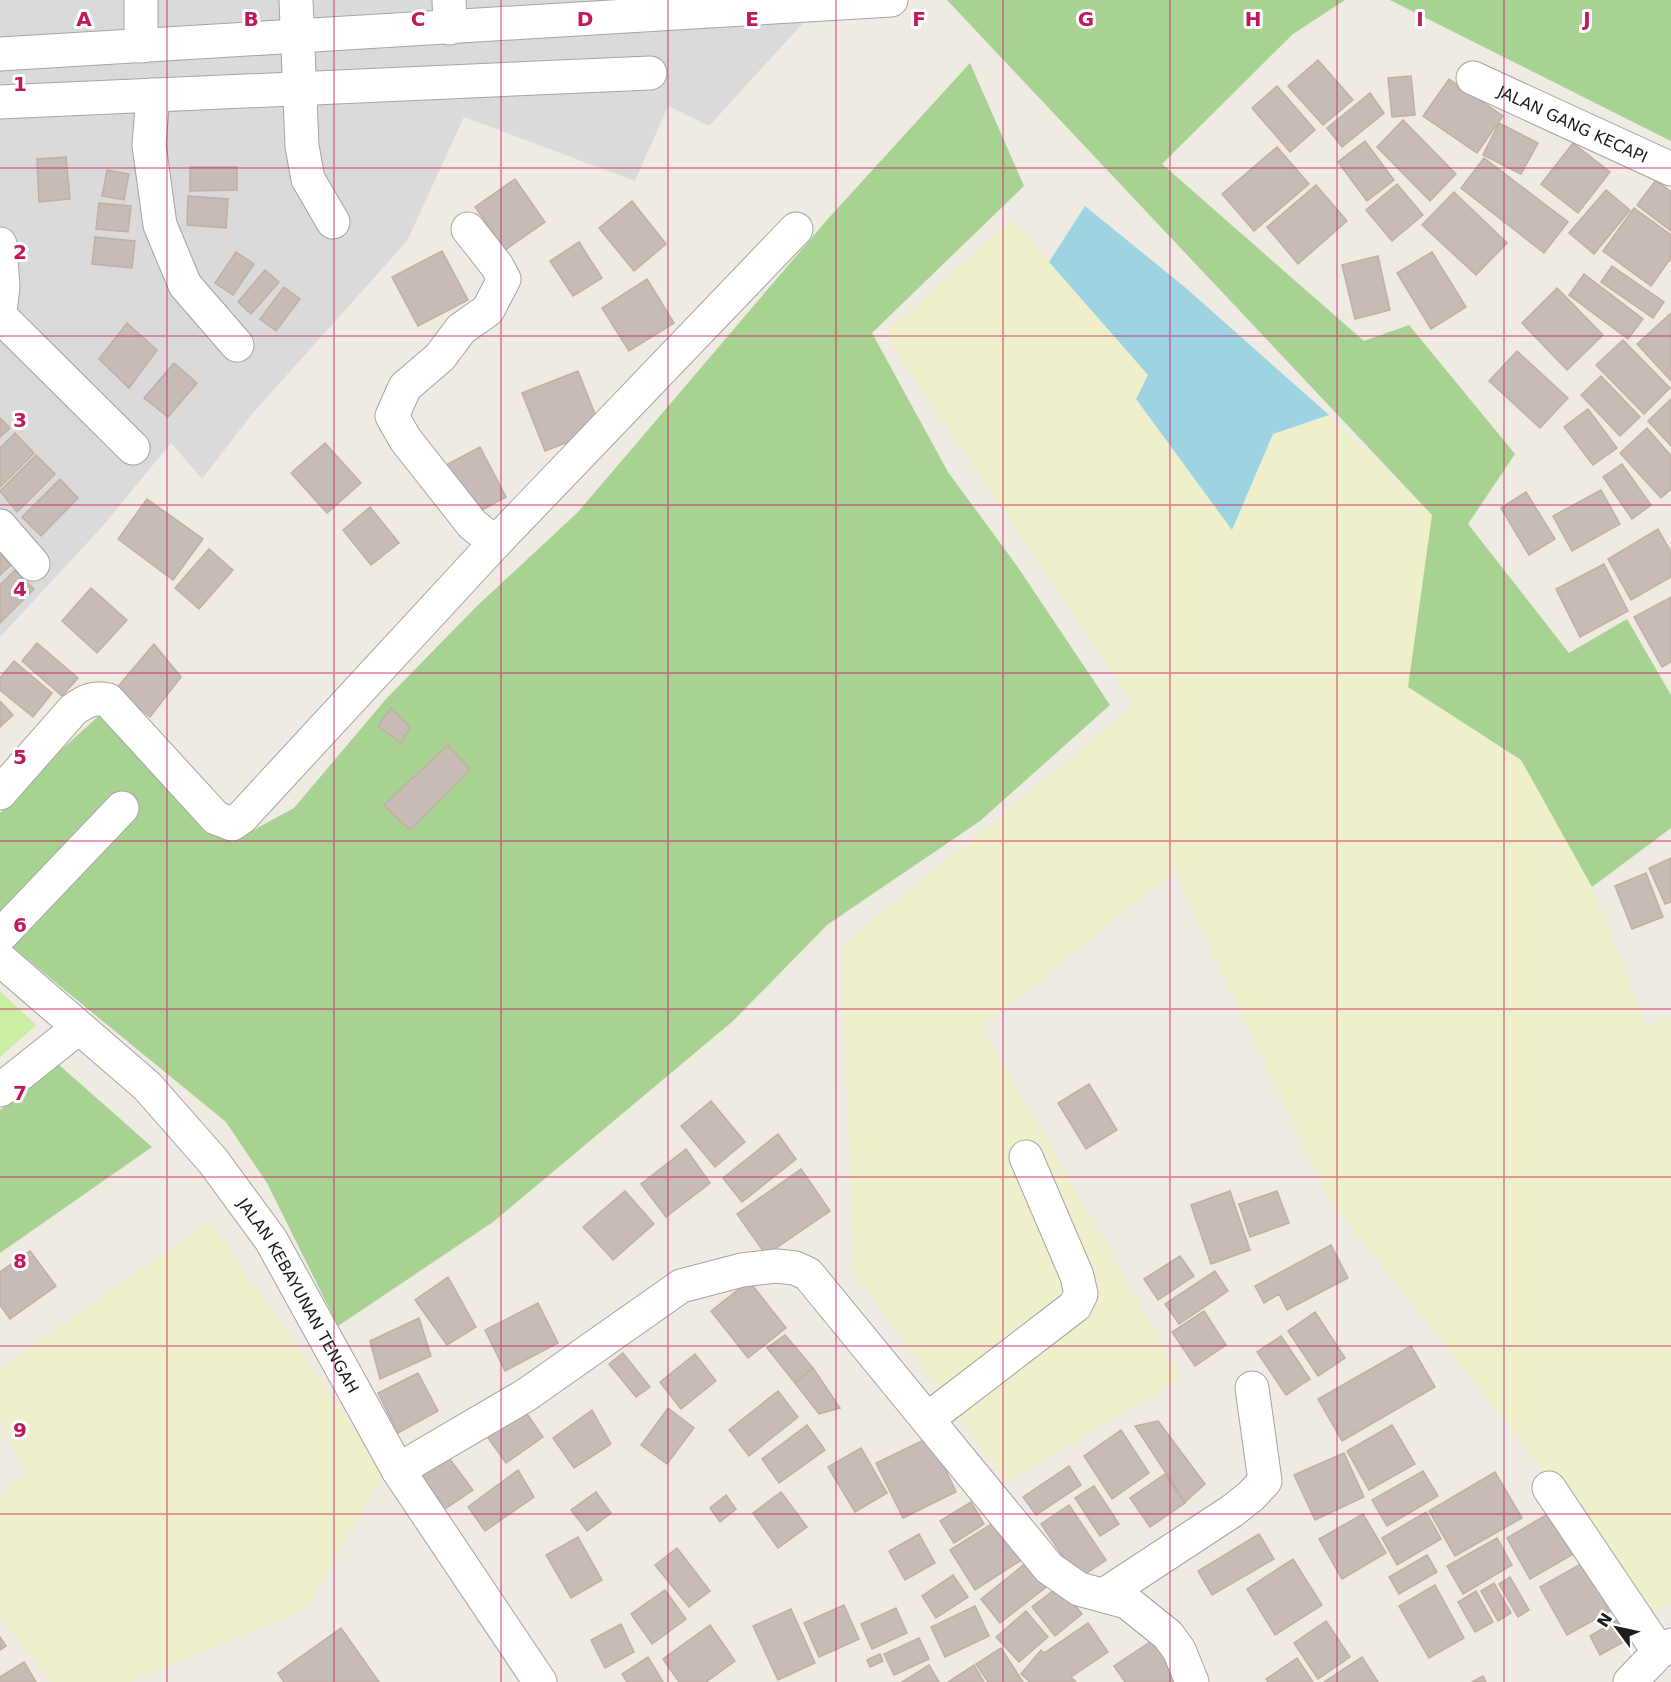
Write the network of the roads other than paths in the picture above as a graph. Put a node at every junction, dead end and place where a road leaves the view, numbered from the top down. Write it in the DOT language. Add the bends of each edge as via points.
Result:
graph roads {
  1 [pos="141,0"];
  2 [pos="296,0"];
  3 [pos="891,0"];
  4 [pos="742,5"];
  5 [pos="590,10"];
  6 [pos="449,14"];
  7 [pos="298,37"];
  8 [pos="141,46"];
  9 [pos="0,54"];
  10 [pos="650,73"];
  11 [pos="1473,78"];
  12 [pos="301,89"];
  13 [pos="153,95"];
  14 [pos="0,102"];
  15 [pos="1671,169"];
  16 [pos="333,222"];
  17 [pos="468,229"];
  18 [pos="796,229"];
  19 [pos="0,244"];
  20 [pos="0,311"];
  21 [pos="0,316"];
  22 [pos="237,345"];
  23 [pos="133,448"];
  24 [pos="0,525"];
  25 [pos="495,543"];
  26 [pos="33,564"];
  27 [pos="0,793"];
  28 [pos="122,808"];
  29 [pos="0,936"];
  30 [pos="0,959"];
  31 [pos="78,1029"];
  32 [pos="0,1090"];
  33 [pos="1026,1157"];
  34 [pos="1252,1388"];
  35 [pos="929,1418"];
  36 [pos="398,1470"];
  37 [pos="1550,1488"];
  38 [pos="1104,1595"];
  39 [pos="1665,1648"];
  40 [pos="540,1682"];
  41 [pos="1192,1682"];
  42 [pos="1630,1682"];
  1 -- 8 [label="street"];
  2 -- 7 [label="street"];
  3 -- 4 [label="street"];
  4 -- 5 [label="street"];
  5 -- 6 [label="street"];
  6 -- 7 [label="street"];
  7 -- 8 [label="street"];
  7 -- 12 [label="street"];
  8 -- 9 [label="street"];
  10 -- 12 [label="street"];
  11 -- 15 [label="street, JALAN GANG KECAPI"];
  12 -- 13 [label="street"];
  12 -- 16 [label="street" via="302,146 308,179"];
  13 -- 14 [label="street"];
  13 -- 22 [label="street" via="149,146 160,225 185,285"];
  17 -- 25 [label="street" via="497,266 504,279 502,284 488,310 461,329 440,357 405,387 392,416 405,439 472,524"];
  18 -- 25 [label="street"];
  19 -- 20 [label="street"];
  21 -- 23 [label="street"];
  24 -- 26 [label="street"];
  25 -- 27 [label="street" via="232,824 216,818 201,804 108,700 98,698 84,701 74,710"];
  28 -- 29 [label="street"];
  30 -- 31 [label="street, JALAN KEBAYUNAN TENGAH"];
  31 -- 32 [label="street"];
  31 -- 36 [label="street, JALAN KEBAYUNAN TENGAH" via="147,1086 213,1161 271,1240"];
  33 -- 35 [label="street" via="1081,1294 1075,1306"];
  34 -- 38 [label="street" via="1265,1480 1232,1510"];
  35 -- 36 [label="street" via="808,1274 776,1266 742,1270 681,1286 526,1395"];
  35 -- 38 [label="street" via="1049,1568 1079,1589"];
  36 -- 40 [label="street, JALAN KEBAYUNAN TENGAH"];
  37 -- 39 [label="street"];
  38 -- 41 [label="street" via="1127,1602 1168,1635"];
  39 -- 42 [label="street"];
}
